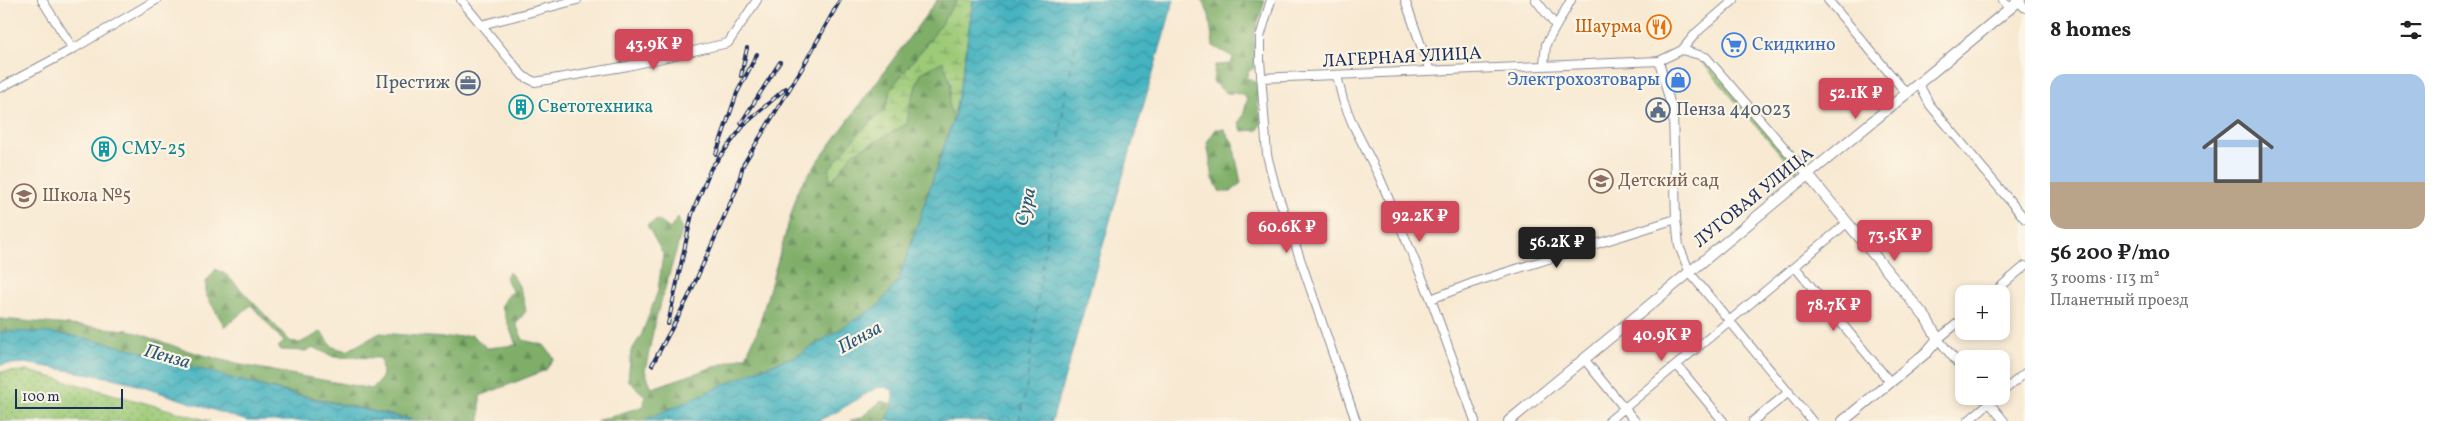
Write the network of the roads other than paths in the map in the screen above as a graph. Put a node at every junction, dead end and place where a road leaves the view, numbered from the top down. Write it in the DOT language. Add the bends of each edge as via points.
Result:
graph roads {
  1 [pos="42,0"];
  2 [pos="156,0"];
  3 [pos="462,0"];
  4 [pos="577,0"];
  5 [pos="757,0"];
  6 [pos="1271,0"];
  7 [pos="1405,0"];
  8 [pos="1536,0"];
  9 [pos="1570,0"];
  10 [pos="1734,0"];
  11 [pos="1828,0"];
  12 [pos="2021,3"];
  13 [pos="2006,4"];
  14 [pos="481,25"];
  15 [pos="1556,26"];
  16 [pos="73,50"];
  17 [pos="1682,50"];
  18 [pos="1659,61"];
  19 [pos="1544,65"];
  20 [pos="1430,71"];
  21 [pos="1337,76"];
  22 [pos="1262,78"];
  23 [pos="1919,84"];
  24 [pos="0,88"];
  25 [pos="1907,94"];
  26 [pos="1808,175"];
  27 [pos="1676,219"];
  28 [pos="2025,219"];
  29 [pos="1847,223"];
  30 [pos="1795,266"];
  31 [pos="2025,266"];
  32 [pos="1690,273"];
  33 [pos="2003,285"];
  34 [pos="1431,299"];
  35 [pos="1730,321"];
  36 [pos="1955,326"];
  37 [pos="1938,340"];
  38 [pos="1584,359"];
  39 [pos="1955,360"];
  40 [pos="1677,365"];
  41 [pos="2025,373"];
  42 [pos="1890,382"];
  43 [pos="2010,386"];
  44 [pos="1789,392"];
  45 [pos="1982,405"];
  46 [pos="1991,405"];
  47 [pos="1625,408"];
  48 [pos="1356,421"];
  49 [pos="1476,421"];
  50 [pos="1509,421"];
  51 [pos="1609,421"];
  52 [pos="1635,421"];
  53 [pos="1723,421"];
  54 [pos="1753,421"];
  55 [pos="1812,421"];
  56 [pos="1843,421"];
  57 [pos="1968,421"];
  58 [pos="2004,421"];
  1 -- 16 [label="street"];
  2 -- 16 [label="street"];
  3 -- 14 [label="street"];
  4 -- 14 [label="street"];
  5 -- 14 [label="street" via="728,43 628,66 534,82 523,76"];
  6 -- 22 [label="street" via="1260,38"];
  7 -- 20 [label="street"];
  8 -- 15 [label="street"];
  9 -- 15 [label="street"];
  10 -- 17 [label="street" via="1696,33"];
  11 -- 25 [label="street"];
  12 -- 13 [label="main road, ЛУГОВАЯ УЛИЦА"];
  13 -- 23 [label="main road, ЛУГОВАЯ УЛИЦА"];
  15 -- 19 [label="street" via="1546,44"];
  16 -- 24 [label="street"];
  17 -- 18 [label="street"];
  17 -- 26 [label="street" via="1706,57"];
  18 -- 19 [label="street, ЛАГЕРНАЯ УЛИЦА"];
  18 -- 27 [label="street" via="1673,114"];
  19 -- 20 [label="street, ЛАГЕРНАЯ УЛИЦА"];
  20 -- 21 [label="street, ЛАГЕРНАЯ УЛИЦА"];
  21 -- 22 [label="street, ЛАГЕРНАЯ УЛИЦА"];
  21 -- 34 [label="street" via="1353,125 1379,176"];
  22 -- 48 [label="street" via="1267,155"];
  23 -- 25 [label="main road, ЛУГОВАЯ УЛИЦА"];
  23 -- 28 [label="street" via="1930,105"];
  25 -- 26 [label="main road, ЛУГОВАЯ УЛИЦА"];
  26 -- 29 [label="main road"];
  26 -- 32 [label="main road, ЛУГОВАЯ УЛИЦА"];
  27 -- 32 [label="street" via="1679,246"];
  27 -- 34 [label="street" via="1478,281"];
  29 -- 30 [label="street"];
  29 -- 37 [label="main road" via="1926,318"];
  30 -- 35 [label="street"];
  30 -- 42 [label="street"];
  31 -- 33 [label="street"];
  32 -- 35 [label="street"];
  32 -- 38 [label="main road, ЛУГОВАЯ УЛИЦА"];
  34 -- 49 [label="street"];
  35 -- 40 [label="street"];
  35 -- 44 [label="street"];
  36 -- 37 [label="street"];
  37 -- 39 [label="street"];
  37 -- 42 [label="main road"];
  38 -- 47 [label="street"];
  38 -- 50 [label="main road, ЛУГОВАЯ УЛИЦА"];
  40 -- 47 [label="street"];
  40 -- 53 [label="street"];
  41 -- 43 [label="street"];
  42 -- 56 [label="main road"];
  44 -- 54 [label="street"];
  44 -- 55 [label="street"];
  45 -- 57 [label="street"];
  46 -- 58 [label="street"];
  47 -- 51 [label="street"];
  47 -- 52 [label="street"];
}
